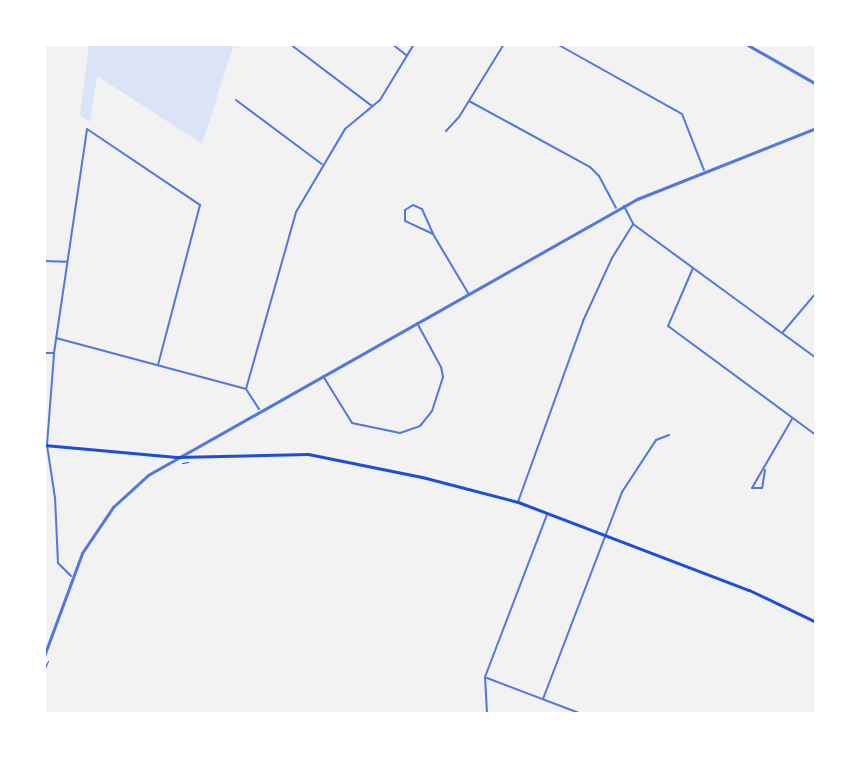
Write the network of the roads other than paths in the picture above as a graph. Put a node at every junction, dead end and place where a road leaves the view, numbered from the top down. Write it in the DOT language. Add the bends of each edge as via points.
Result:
graph roads {
  1 [pos="290,44"];
  2 [pos="392,44"];
  3 [pos="414,44"];
  4 [pos="504,44"];
  5 [pos="557,44"];
  6 [pos="746,44"];
  7 [pos="407,56"];
  8 [pos="816,84"];
  9 [pos="236,100"];
  10 [pos="469,101"];
  11 [pos="373,107"];
  12 [pos="816,128"];
  13 [pos="446,131"];
  14 [pos="323,164"];
  15 [pos="704,170"];
  16 [pos="624,206"];
  17 [pos="617,210"];
  18 [pos="633,224"];
  19 [pos="433,234"];
  20 [pos="44,261"];
  21 [pos="67,262"];
  22 [pos="693,268"];
  23 [pos="816,293"];
  24 [pos="469,294"];
  25 [pos="417,323"];
  26 [pos="782,333"];
  27 [pos="56,338"];
  28 [pos="44,353"];
  29 [pos="54,353"];
  30 [pos="816,358"];
  31 [pos="158,365"];
  32 [pos="322,375"];
  33 [pos="246,389"];
  34 [pos="259,411"];
  35 [pos="793,418"];
  36 [pos="669,435"];
  37 [pos="816,435"];
  38 [pos="46,445"];
  39 [pos="176,457"];
  40 [pos="765,470"];
  41 [pos="518,502"];
  42 [pos="547,513"];
  43 [pos="604,534"];
  44 [pos="71,576"];
  45 [pos="816,622"];
  46 [pos="44,656"];
  47 [pos="485,677"];
  48 [pos="543,699"];
  49 [pos="571,712"];
  50 [pos="487,714"];
  51 [pos="582,714"];
  1 -- 11 [label="street"];
  2 -- 7 [label="street"];
  3 -- 7 [label="street"];
  4 -- 10 [label="street"];
  5 -- 15 [label="street" via="682,114"];
  6 -- 8 [label="street"];
  7 -- 11 [label="street"];
  9 -- 14 [label="street"];
  10 -- 13 [label="street"];
  10 -- 17 [label="street" via="590,167"];
  11 -- 14 [label="street" via="345,129"];
  12 -- 15 [label="street"];
  14 -- 33 [label="street" via="291,224"];
  15 -- 16 [label="street"];
  16 -- 17 [label="street"];
  16 -- 18 [label="street"];
  17 -- 24 [label="street"];
  18 -- 22 [label="street"];
  18 -- 41 [label="street" via="583,321"];
  19 -- 19 [label="street" via="422,209 413,205 405,210 409,225"];
  19 -- 24 [label="street"];
  20 -- 21 [label="street"];
  21 -- 27 [label="street"];
  21 -- 31 [label="street" via="87,129 200,205"];
  22 -- 26 [label="street"];
  22 -- 35 [label="street" via="668,326"];
  23 -- 26 [label="street"];
  24 -- 25 [label="street"];
  25 -- 32 [label="street"];
  25 -- 32 [label="street" via="443,377 432,411 420,426 400,433 352,423"];
  26 -- 30 [label="street"];
  27 -- 29 [label="street"];
  27 -- 31 [label="street"];
  28 -- 29 [label="street"];
  29 -- 38 [label="street"];
  31 -- 33 [label="street"];
  32 -- 34 [label="street"];
  33 -- 34 [label="street"];
  34 -- 39 [label="street"];
  35 -- 37 [label="street"];
  35 -- 40 [label="street"];
  36 -- 43 [label="street" via="656,440 637,464"];
  38 -- 39 [label="main road"];
  38 -- 44 [label="street" via="58,563"];
  39 -- 41 [label="main road" via="330,457"];
  39 -- 44 [label="street" via="113,507"];
  40 -- 40 [label="street" via="752,482 752,488 762,488"];
  41 -- 42 [label="main road"];
  42 -- 43 [label="main road"];
  42 -- 47 [label="street"];
  43 -- 45 [label="main road"];
  43 -- 48 [label="street"];
  44 -- 46 [label="street"];
  47 -- 48 [label="street"];
  47 -- 50 [label="street"];
  48 -- 49 [label="street"];
  49 -- 51 [label="street"];
}
